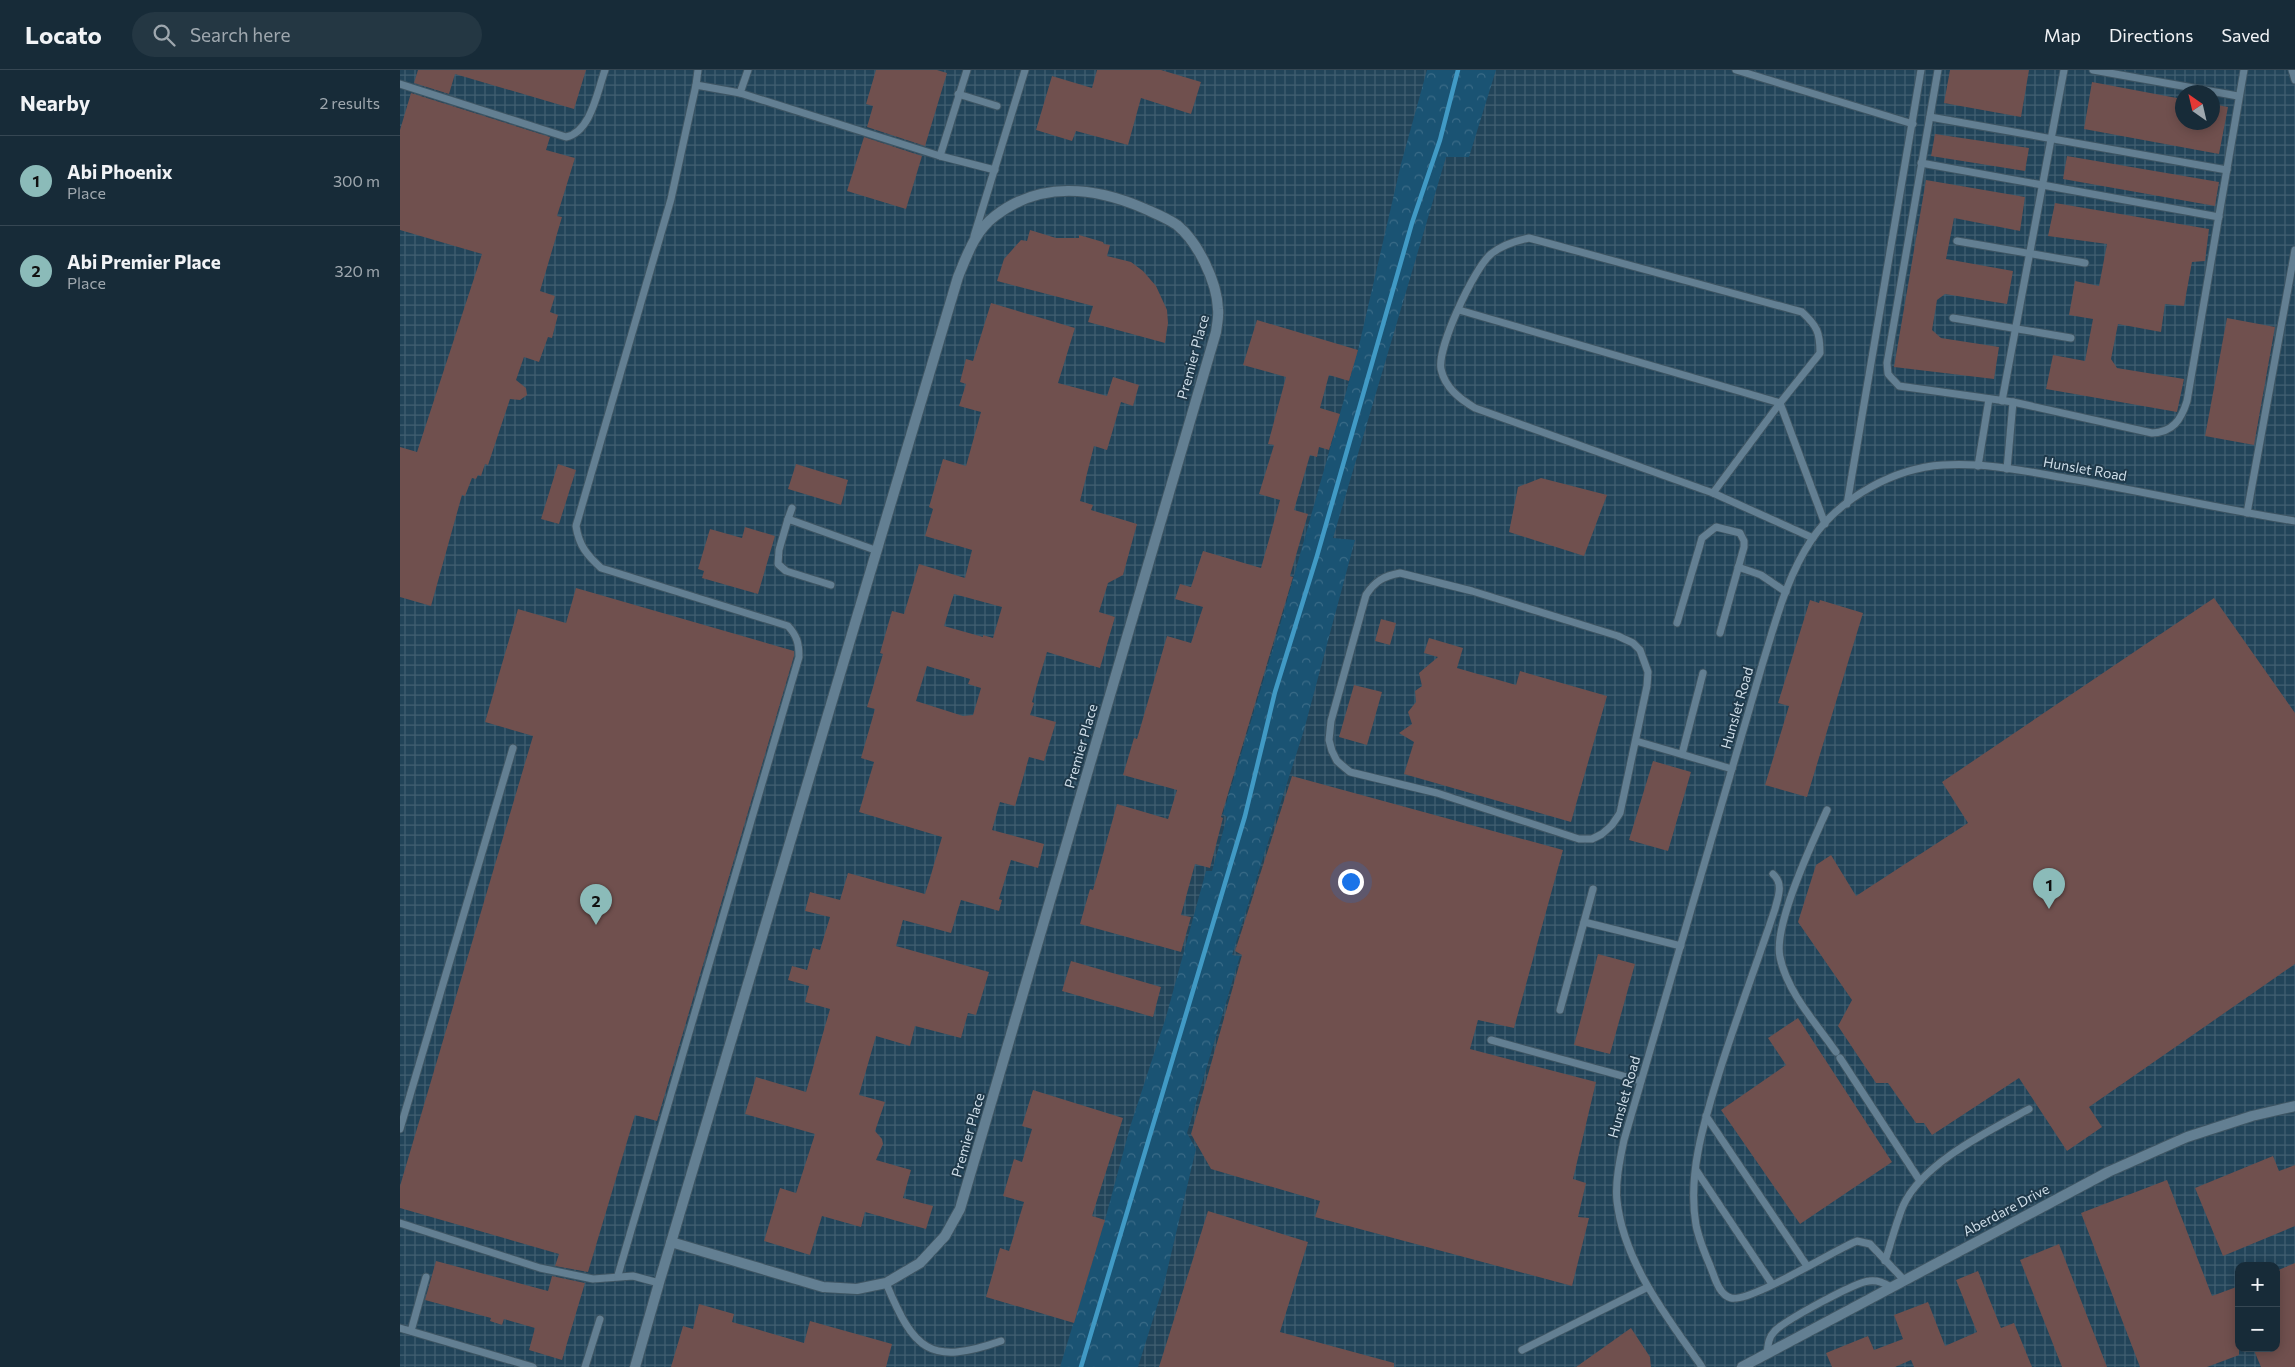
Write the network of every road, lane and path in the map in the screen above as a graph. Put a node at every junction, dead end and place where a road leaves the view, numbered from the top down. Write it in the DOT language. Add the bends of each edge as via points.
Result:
graph roads {
  1 [pos="604,70"];
  2 [pos="698,70"];
  3 [pos="748,70"];
  4 [pos="967,70"];
  5 [pos="1025,70"];
  6 [pos="1736,70"];
  7 [pos="1921,70"];
  8 [pos="1938,70"];
  9 [pos="2064,70"];
  10 [pos="2093,70"];
  11 [pos="2244,70"];
  12 [pos="2292,70"];
  13 [pos="2295,80"];
  14 [pos="400,84"];
  15 [pos="696,85"];
  16 [pos="740,93"];
  17 [pos="958,94"];
  18 [pos="2238,96"];
  19 [pos="998,106"];
  20 [pos="1930,118"];
  21 [pos="1913,124"];
  22 [pos="2051,139"];
  23 [pos="940,156"];
  24 [pos="1921,163"];
  25 [pos="995,170"];
  26 [pos="2227,170"];
  27 [pos="2042,184"];
  28 [pos="2218,217"];
  29 [pos="1957,241"];
  30 [pos="972,242"];
  31 [pos="2295,250"];
  32 [pos="2030,253"];
  33 [pos="2085,263"];
  34 [pos="1459,310"];
  35 [pos="1953,318"];
  36 [pos="2015,328"];
  37 [pos="2071,338"];
  38 [pos="1989,399"];
  39 [pos="2002,401"];
  40 [pos="2013,402"];
  41 [pos="1780,403"];
  42 [pos="1978,466"];
  43 [pos="2007,469"];
  44 [pos="1713,493"];
  45 [pos="1847,504"];
  46 [pos="792,508"];
  47 [pos="2248,513"];
  48 [pos="788,519"];
  49 [pos="2295,520"];
  50 [pos="1825,524"];
  51 [pos="1813,538"];
  52 [pos="876,550"];
  53 [pos="1738,567"];
  54 [pos="831,584"];
  55 [pos="1786,592"];
  56 [pos="1677,623"];
  57 [pos="1720,632"];
  58 [pos="1703,673"];
  59 [pos="1636,741"];
  60 [pos="513,748"];
  61 [pos="1682,754"];
  62 [pos="1732,769"];
  63 [pos="1827,810"];
  64 [pos="1773,874"];
  65 [pos="1594,889"];
  66 [pos="1584,922"];
  67 [pos="1681,946"];
  68 [pos="1560,1010"];
  69 [pos="1491,1040"];
  70 [pos="1641,1081"];
  71 [pos="2295,1106"];
  72 [pos="2029,1109"];
  73 [pos="1706,1116"];
  74 [pos="400,1129"];
  75 [pos="1696,1169"];
  76 [pos="1920,1181"];
  77 [pos="400,1223"];
  78 [pos="671,1242"];
  79 [pos="1885,1261"];
  80 [pos="1807,1266"];
  81 [pos="618,1276"];
  82 [pos="426,1277"];
  83 [pos="1904,1280"];
  84 [pos="659,1283"];
  85 [pos="886,1283"];
  86 [pos="1772,1284"];
  87 [pos="1648,1287"];
  88 [pos="1891,1287"];
  89 [pos="600,1318"];
  90 [pos="400,1328"];
  91 [pos="411,1331"];
  92 [pos="1001,1341"];
  93 [pos="1522,1350"];
  94 [pos="1767,1354"];
  95 [pos="533,1367"];
  96 [pos="585,1367"];
  97 [pos="635,1367"];
  98 [pos="1702,1367"];
  99 [pos="1742,1367"];
  1 -- 14 [label="lane" via="582,128 576,135 566,137"];
  2 -- 15 [label="lane"];
  3 -- 16 [label="lane"];
  4 -- 17 [label="lane"];
  5 -- 25 [label="lane"];
  6 -- 21 [label="lane"];
  7 -- 21 [label="lane"];
  8 -- 20 [label="lane"];
  9 -- 22 [label="lane"];
  10 -- 18 [label="lane"];
  11 -- 18 [label="lane"];
  12 -- 13 [label="lane"];
  15 -- 16 [label="lane"];
  15 -- 81 [label="lane" via="671,199 576,526 578,539 584,553 601,568 788,626 796,635 800,657"];
  16 -- 23 [label="lane"];
  17 -- 19 [label="lane"];
  17 -- 23 [label="lane"];
  18 -- 26 [label="lane"];
  20 -- 22 [label="lane"];
  20 -- 24 [label="lane"];
  21 -- 45 [label="lane"];
  22 -- 26 [label="lane"];
  22 -- 27 [label="lane"];
  23 -- 25 [label="lane"];
  24 -- 27 [label="lane"];
  24 -- 38 [label="lane" via="1887,363 1888,374 1899,386"];
  25 -- 30 [label="lane"];
  26 -- 28 [label="lane"];
  27 -- 28 [label="lane"];
  27 -- 32 [label="lane"];
  28 -- 40 [label="lane" via="2187,401 2180,420 2164,432 2152,434"];
  29 -- 32 [label="lane"];
  30 -- 52 [label="street, Premier Place" via="958,277"];
  30 -- 85 [label="street, Premier Place" via="994,216 1025,199 1056,191 1091,191 1125,201 1177,226 1205,263 1216,289 1219,310 1216,332 960,1209 945,1236 920,1263"];
  31 -- 47 [label="lane"];
  32 -- 33 [label="lane"];
  32 -- 36 [label="lane"];
  34 -- 41 [label="lane"];
  34 -- 41 [label="lane" via="1474,276 1490,255 1509,243 1530,238 1802,312 1820,336 1820,353"];
  34 -- 44 [label="lane" via="1442,347 1441,368 1445,381 1457,397 1475,408"];
  35 -- 36 [label="lane"];
  36 -- 37 [label="lane"];
  36 -- 39 [label="lane"];
  38 -- 39 [label="lane"];
  38 -- 42 [label="lane"];
  39 -- 40 [label="lane"];
  40 -- 43 [label="lane"];
  41 -- 44 [label="lane"];
  41 -- 50 [label="lane"];
  42 -- 43 [label="lane, Hunslet Road"];
  42 -- 45 [label="lane, Hunslet Road" via="1943,465 1904,472 1873,486"];
  43 -- 47 [label="lane, Hunslet Road" via="2120,487"];
  44 -- 51 [label="lane"];
  45 -- 50 [label="lane, Hunslet Road"];
  46 -- 48 [label="lane"];
  47 -- 49 [label="lane, Hunslet Road"];
  48 -- 52 [label="lane"];
  48 -- 54 [label="lane" via="778,564 786,571"];
  50 -- 51 [label="lane, Hunslet Road"];
  51 -- 55 [label="lane, Hunslet Road"];
  52 -- 78 [label="street, Premier Place"];
  53 -- 55 [label="lane" via="1761,575"];
  53 -- 56 [label="lane" via="1744,547 1740,533 1716,527 1710,530 1702,538"];
  53 -- 57 [label="lane"];
  55 -- 62 [label="lane, Hunslet Road"];
  58 -- 61 [label="lane"];
  59 -- 59 [label="lane" via="1648,672 1640,650 1633,643 1472,590 1400,573 1375,582 1366,595 1328,740 1337,761 1350,772 1437,793 1579,839 1592,839 1602,834 1620,813"];
  59 -- 61 [label="lane"];
  60 -- 74 [label="lane"];
  61 -- 62 [label="lane"];
  62 -- 67 [label="lane, Hunslet Road"];
  63 -- 76 [label="lane" via="1799,874 1784,921 1778,946 1784,972"];
  64 -- 73 [label="lane" via="1780,890 1776,909 1728,1043"];
  65 -- 66 [label="lane"];
  66 -- 67 [label="lane"];
  66 -- 68 [label="lane"];
  67 -- 70 [label="lane, Hunslet Road"];
  69 -- 70 [label="lane"];
  70 -- 87 [label="lane, Hunslet Road" via="1619,1162 1617,1200 1624,1233"];
  71 -- 83 [label="street, Aberdare Drive" via="2187,1137 2108,1172"];
  72 -- 76 [label="lane" via="1983,1134"];
  73 -- 75 [label="lane"];
  73 -- 80 [label="lane"];
  75 -- 86 [label="lane"];
  75 -- 86 [label="lane" via="1696,1225 1700,1243 1723,1294 1740,1298"];
  76 -- 79 [label="lane" via="1904,1205"];
  77 -- 81 [label="lane" via="540,1268 593,1279"];
  78 -- 84 [label="street, Premier Place"];
  78 -- 85 [label="street, Premier Place" via="823,1287 857,1289"];
  79 -- 80 [label="lane" via="1870,1244 1858,1241"];
  79 -- 83 [label="lane"];
  80 -- 86 [label="lane"];
  81 -- 84 [label="lane" via="633,1276"];
  82 -- 91 [label="lane"];
  83 -- 88 [label="street, Aberdare Drive"];
  84 -- 97 [label="street, Premier Place"];
  85 -- 92 [label="lane" via="905,1321 918,1340 930,1350 946,1353 970,1351"];
  87 -- 93 [label="lane"];
  87 -- 98 [label="lane, Hunslet Road"];
  88 -- 94 [label="street, Aberdare Drive"];
  88 -- 94 [label="lane" via="1883,1282 1868,1281 1847,1289 1780,1326 1770,1337"];
  89 -- 96 [label="lane"];
  90 -- 91 [label="lane"];
  91 -- 95 [label="lane"];
  94 -- 99 [label="street, Aberdare Drive"];
}
